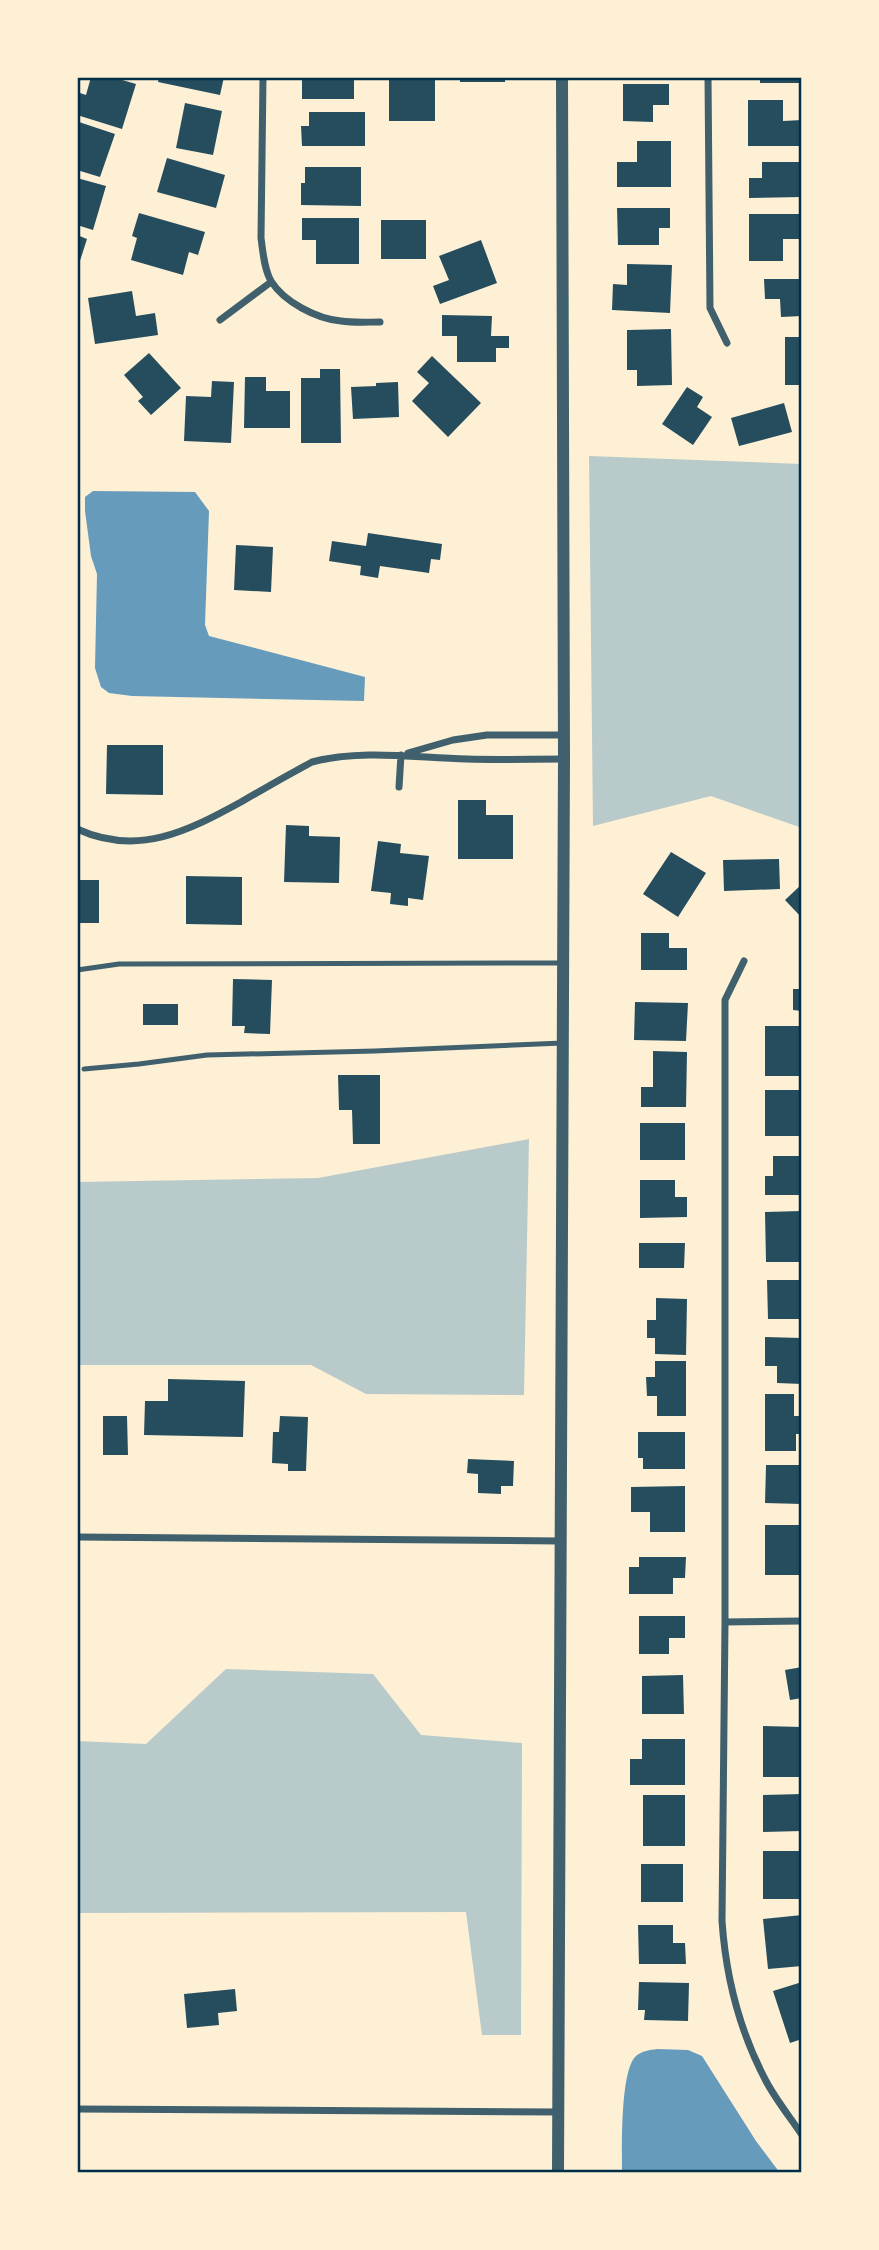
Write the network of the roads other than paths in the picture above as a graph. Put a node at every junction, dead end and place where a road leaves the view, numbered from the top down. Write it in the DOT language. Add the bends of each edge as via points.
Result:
graph roads {
  1 [pos="262,77"];
  2 [pos="562,77"];
  3 [pos="708,77"];
  4 [pos="271,282"];
  5 [pos="220,320"];
  6 [pos="380,322"];
  7 [pos="727,343"];
  8 [pos="564,735"];
  9 [pos="401,755"];
  10 [pos="564,760"];
  11 [pos="399,787"];
  12 [pos="77,829"];
  13 [pos="744,961"];
  14 [pos="563,963"];
  15 [pos="77,970"];
  16 [pos="563,1043"];
  17 [pos="84,1069"];
  18 [pos="77,1537"];
  19 [pos="561,1541"];
  20 [pos="802,1621"];
  21 [pos="725,1622"];
  22 [pos="77,2109"];
  23 [pos="558,2112"];
  24 [pos="802,2135"];
  25 [pos="558,2173"];
  1 -- 4 [label="street" via="261,238"];
  2 -- 8 [label="street"];
  3 -- 7 [label="street" via="710,308"];
  4 -- 5 [label="street"];
  4 -- 6 [label="street" via="311,313 340,321"];
  8 -- 9 [label="street" via="487,735"];
  8 -- 10 [label="street"];
  9 -- 10 [label="street"];
  9 -- 11 [label="street"];
  9 -- 12 [label="street" via="312,762 173,835 127,841"];
  10 -- 14 [label="street"];
  13 -- 21 [label="street" via="725,1000"];
  14 -- 15 [label="lane" via="119,964"];
  14 -- 16 [label="street"];
  16 -- 17 [label="lane" via="206,1055"];
  16 -- 19 [label="street"];
  18 -- 19 [label="street"];
  19 -- 23 [label="street"];
  20 -- 21 [label="street"];
  21 -- 24 [label="street" via="725,1961 745,2036 767,2084"];
  22 -- 23 [label="street"];
  23 -- 25 [label="street"];
}
